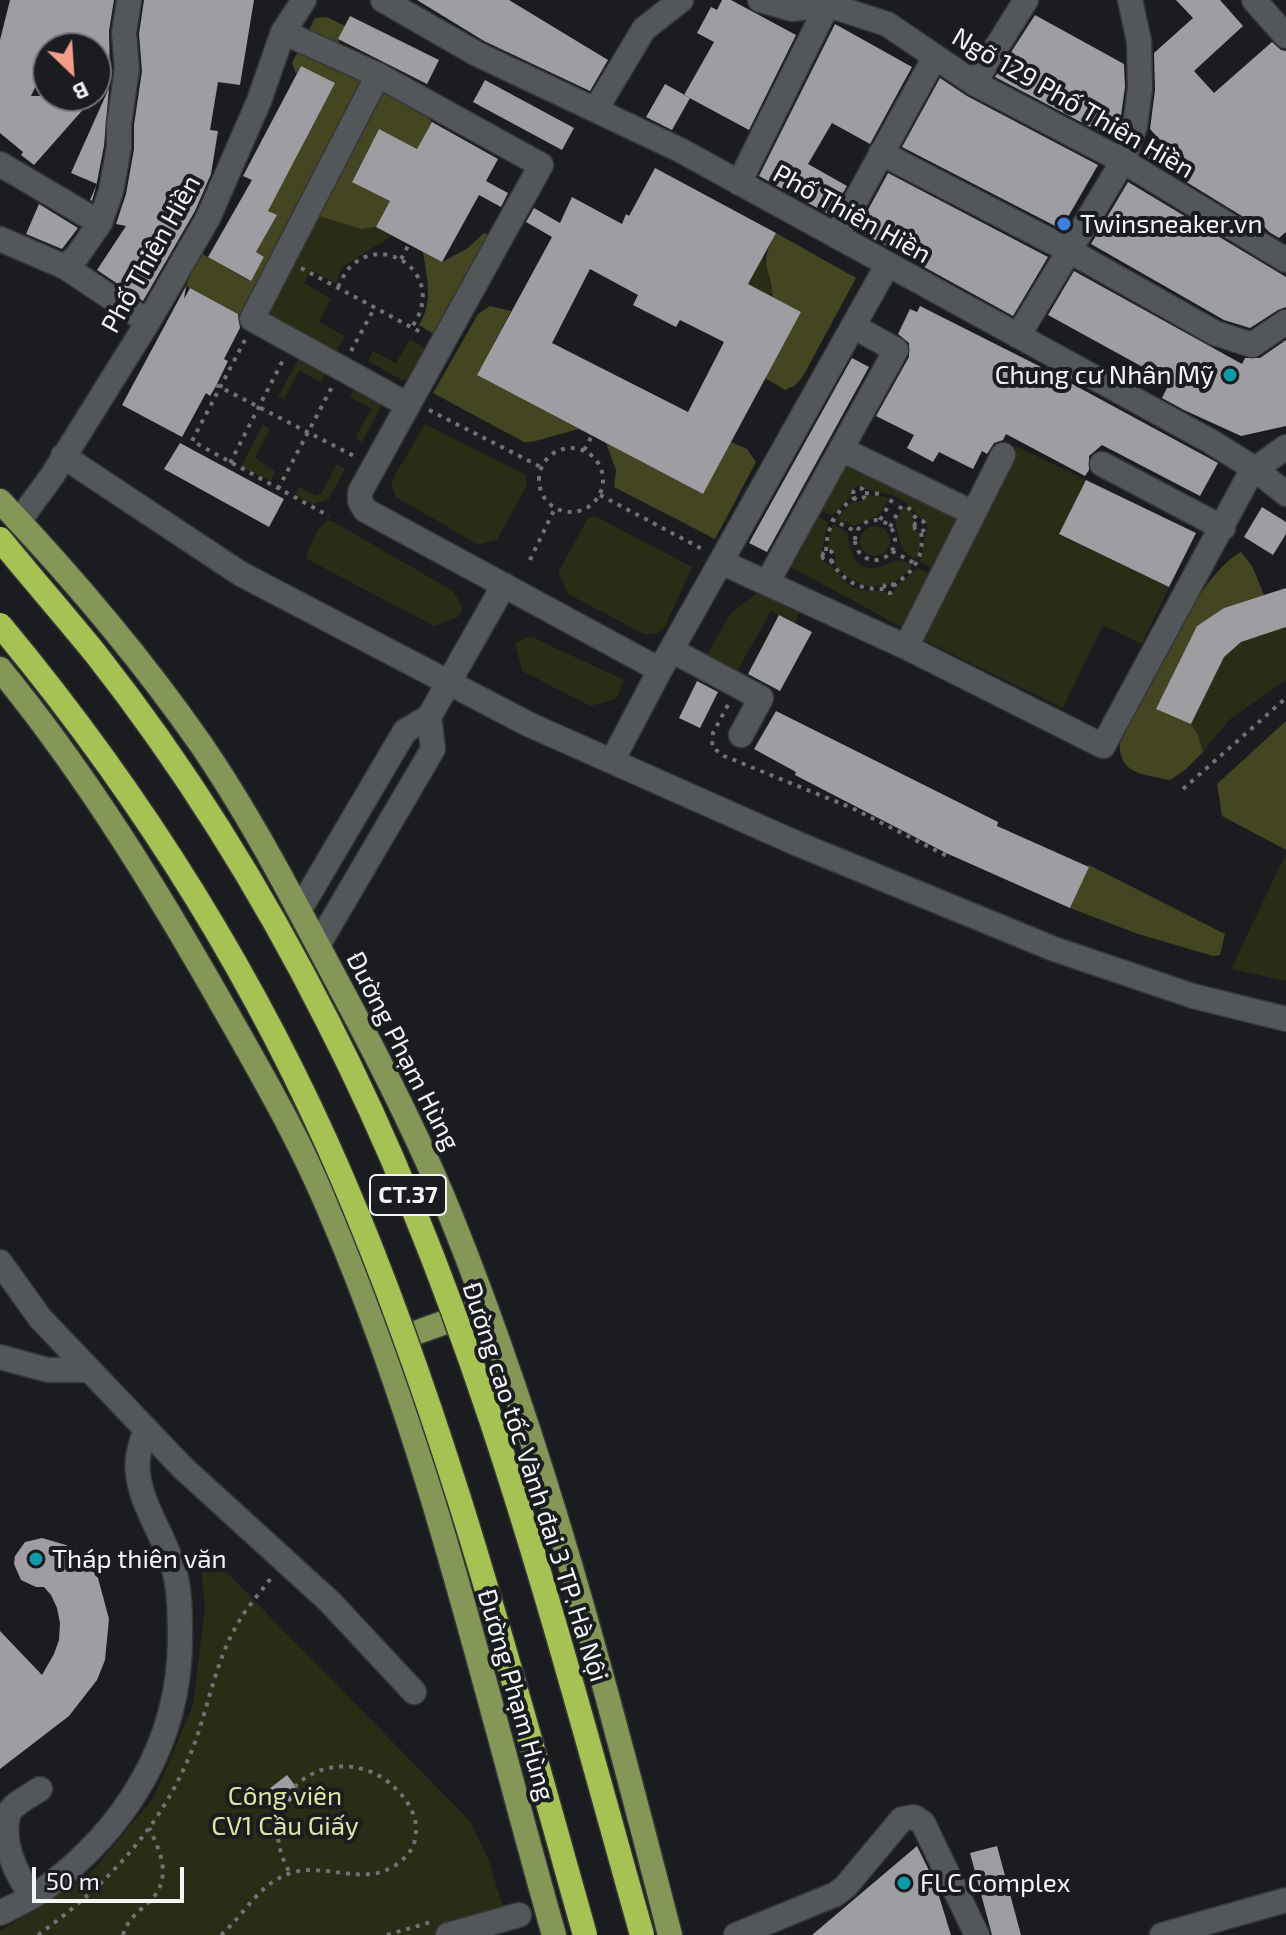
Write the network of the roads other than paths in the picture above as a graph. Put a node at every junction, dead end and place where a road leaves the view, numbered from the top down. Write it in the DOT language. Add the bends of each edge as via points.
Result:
graph roads {
  1 [pos="129,0"];
  2 [pos="304,0"];
  3 [pos="383,0"];
  4 [pos="681,0"];
  5 [pos="760,0"];
  6 [pos="1026,0"];
  7 [pos="1130,0"];
  8 [pos="1254,0"];
  9 [pos="829,2"];
  10 [pos="283,32"];
  11 [pos="1286,36"];
  12 [pos="935,57"];
  13 [pos="378,75"];
  14 [pos="974,83"];
  15 [pos="596,109"];
  16 [pos="881,153"];
  17 [pos="1123,161"];
  18 [pos="0,164"];
  19 [pos="739,183"];
  20 [pos="100,223"];
  21 [pos="836,236"];
  22 [pos="0,239"];
  23 [pos="1070,251"];
  24 [pos="1286,260"];
  25 [pos="888,264"];
  26 [pos="65,267"];
  27 [pos="148,322"];
  28 [pos="1286,322"];
  29 [pos="853,326"];
  30 [pos="1018,336"];
  31 [pos="419,408"];
  32 [pos="1286,447"];
  33 [pos="841,449"];
  34 [pos="1003,455"];
  35 [pos="63,456"];
  36 [pos="1102,464"];
  37 [pos="1255,469"];
  38 [pos="1286,494"];
  39 [pos="0,501"];
  40 [pos="973,513"];
  41 [pos="19,521"];
  42 [pos="1223,528"];
  43 [pos="0,539"];
  44 [pos="713,556"];
  45 [pos="767,583"];
  46 [pos="504,585"];
  47 [pos="0,625"];
  48 [pos="906,647"];
  49 [pos="666,660"];
  50 [pos="0,669"];
  51 [pos="449,682"];
  52 [pos="429,717"];
  53 [pos="741,735"];
  54 [pos="612,761"];
  55 [pos="300,909"];
  56 [pos="318,945"];
  57 [pos="1286,1019"];
  58 [pos="0,1262"];
  59 [pos="485,1308"];
  60 [pos="381,1346"];
  61 [pos="0,1357"];
  62 [pos="89,1370"];
  63 [pos="146,1429"];
  64 [pos="414,1692"];
  65 [pos="40,1789"];
  66 [pos="32,1896"];
  67 [pos="1286,1900"];
  68 [pos="0,1913"];
  69 [pos="519,1915"];
  70 [pos="741,1934"];
  71 [pos="448,1935"];
  72 [pos="554,1935"];
  73 [pos="585,1935"];
  74 [pos="642,1935"];
  75 [pos="670,1935"];
  76 [pos="977,1935"];
  77 [pos="1162,1935"];
  1 -- 20 [label="street" via="119,147"];
  2 -- 10 [label="street, Phố Thiên Hiền"];
  3 -- 15 [label="street, Phố Thiên Hiền" via="477,54"];
  4 -- 15 [label="street" via="644,29"];
  5 -- 9 [label="street" via="792,9"];
  6 -- 14 [label="street"];
  7 -- 17 [label="street" via="1139,41 1140,88"];
  8 -- 11 [label="street"];
  9 -- 12 [label="street, Ngõ 129 Phố Thiên Hiền" via="887,24"];
  9 -- 19 [label="street"];
  10 -- 13 [label="street"];
  10 -- 27 [label="street, Phố Thiên Hiền" via="208,218"];
  12 -- 14 [label="street, Ngõ 129 Phố Thiên Hiền"];
  12 -- 16 [label="street"];
  13 -- 31 [label="street" via="541,165"];
  13 -- 31 [label="street" via="252,319"];
  14 -- 17 [label="street, Ngõ 129 Phố Thiên Hiền"];
  15 -- 19 [label="street, Phố Thiên Hiền"];
  16 -- 21 [label="street"];
  16 -- 23 [label="street"];
  17 -- 23 [label="street"];
  17 -- 24 [label="street, Ngõ 129 Phố Thiên Hiền"];
  18 -- 20 [label="street"];
  19 -- 21 [label="street, Phố Thiên Hiền"];
  20 -- 26 [label="street"];
  21 -- 25 [label="street, Phố Thiên Hiền"];
  22 -- 26 [label="street"];
  23 -- 28 [label="street" via="1215,333 1252,345"];
  23 -- 30 [label="street"];
  25 -- 29 [label="street"];
  25 -- 30 [label="street, Phố Thiên Hiền"];
  26 -- 27 [label="street"];
  27 -- 35 [label="street, Phố Thiên Hiền"];
  29 -- 33 [label="street" via="896,350"];
  29 -- 44 [label="street"];
  30 -- 37 [label="street, Phố Thiên Hiền"];
  31 -- 46 [label="street" via="360,492 360,501 365,510"];
  32 -- 37 [label="street"];
  33 -- 40 [label="street"];
  33 -- 45 [label="street"];
  34 -- 40 [label="street"];
  35 -- 41 [label="street, Phố Thiên Hiền"];
  35 -- 51 [label="street" via="241,574"];
  36 -- 42 [label="street"];
  37 -- 38 [label="street, Phố Thiên Hiền"];
  37 -- 42 [label="street"];
  39 -- 41 [label="main road, Đường Phạm Hùng"];
  40 -- 48 [label="street"];
  41 -- 55 [label="main road, Đường Phạm Hùng" via="114,629 201,745"];
  42 -- 48 [label="street" via="1103,746"];
  43 -- 74 [label="highway, Đường cao tốc Vành đai 3 TP. Hà Nội / CT.37, bridge" via="96,655 179,770 328,1021 392,1156 489,1413"];
  44 -- 45 [label="street"];
  44 -- 49 [label="street"];
  45 -- 48 [label="street"];
  46 -- 49 [label="street"];
  46 -- 51 [label="street"];
  47 -- 73 [label="highway, CT.37, bridge" via="124,787 209,919 279,1046 342,1179 437,1429"];
  49 -- 53 [label="street" via="761,698"];
  49 -- 54 [label="street"];
  50 -- 60 [label="main road, Đường Phạm Hùng" via="113,824 173,917 262,1075 333,1218"];
  51 -- 52 [label="street"];
  51 -- 54 [label="street"];
  52 -- 55 [label="street" via="405,731"];
  52 -- 56 [label="street" via="433,749"];
  54 -- 57 [label="street" via="1054,949 1193,996"];
  55 -- 56 [label="main road, Đường Phạm Hùng"];
  56 -- 59 [label="main road, Đường Phạm Hùng" via="418,1138"];
  58 -- 62 [label="street" via="40,1318"];
  59 -- 60 [label="main road"];
  59 -- 75 [label="main road, Đường Phạm Hùng" via="610,1703"];
  60 -- 72 [label="main road, Đường Phạm Hùng" via="422,1466"];
  61 -- 62 [label="street" via="48,1370"];
  62 -- 63 [label="street"];
  63 -- 64 [label="street" via="330,1602"];
  63 -- 66 [label="street" via="137,1460 144,1499 175,1572 180,1613 176,1700 159,1752 130,1803 86,1854"];
  65 -- 66 [label="street" via="11,1809 1,1827 4,1850"];
  66 -- 68 [label="street"];
  67 -- 77 [label="street"];
  69 -- 71 [label="street"];
  70 -- 76 [label="street" via="836,1894 902,1819 914,1817 923,1823"];
}
